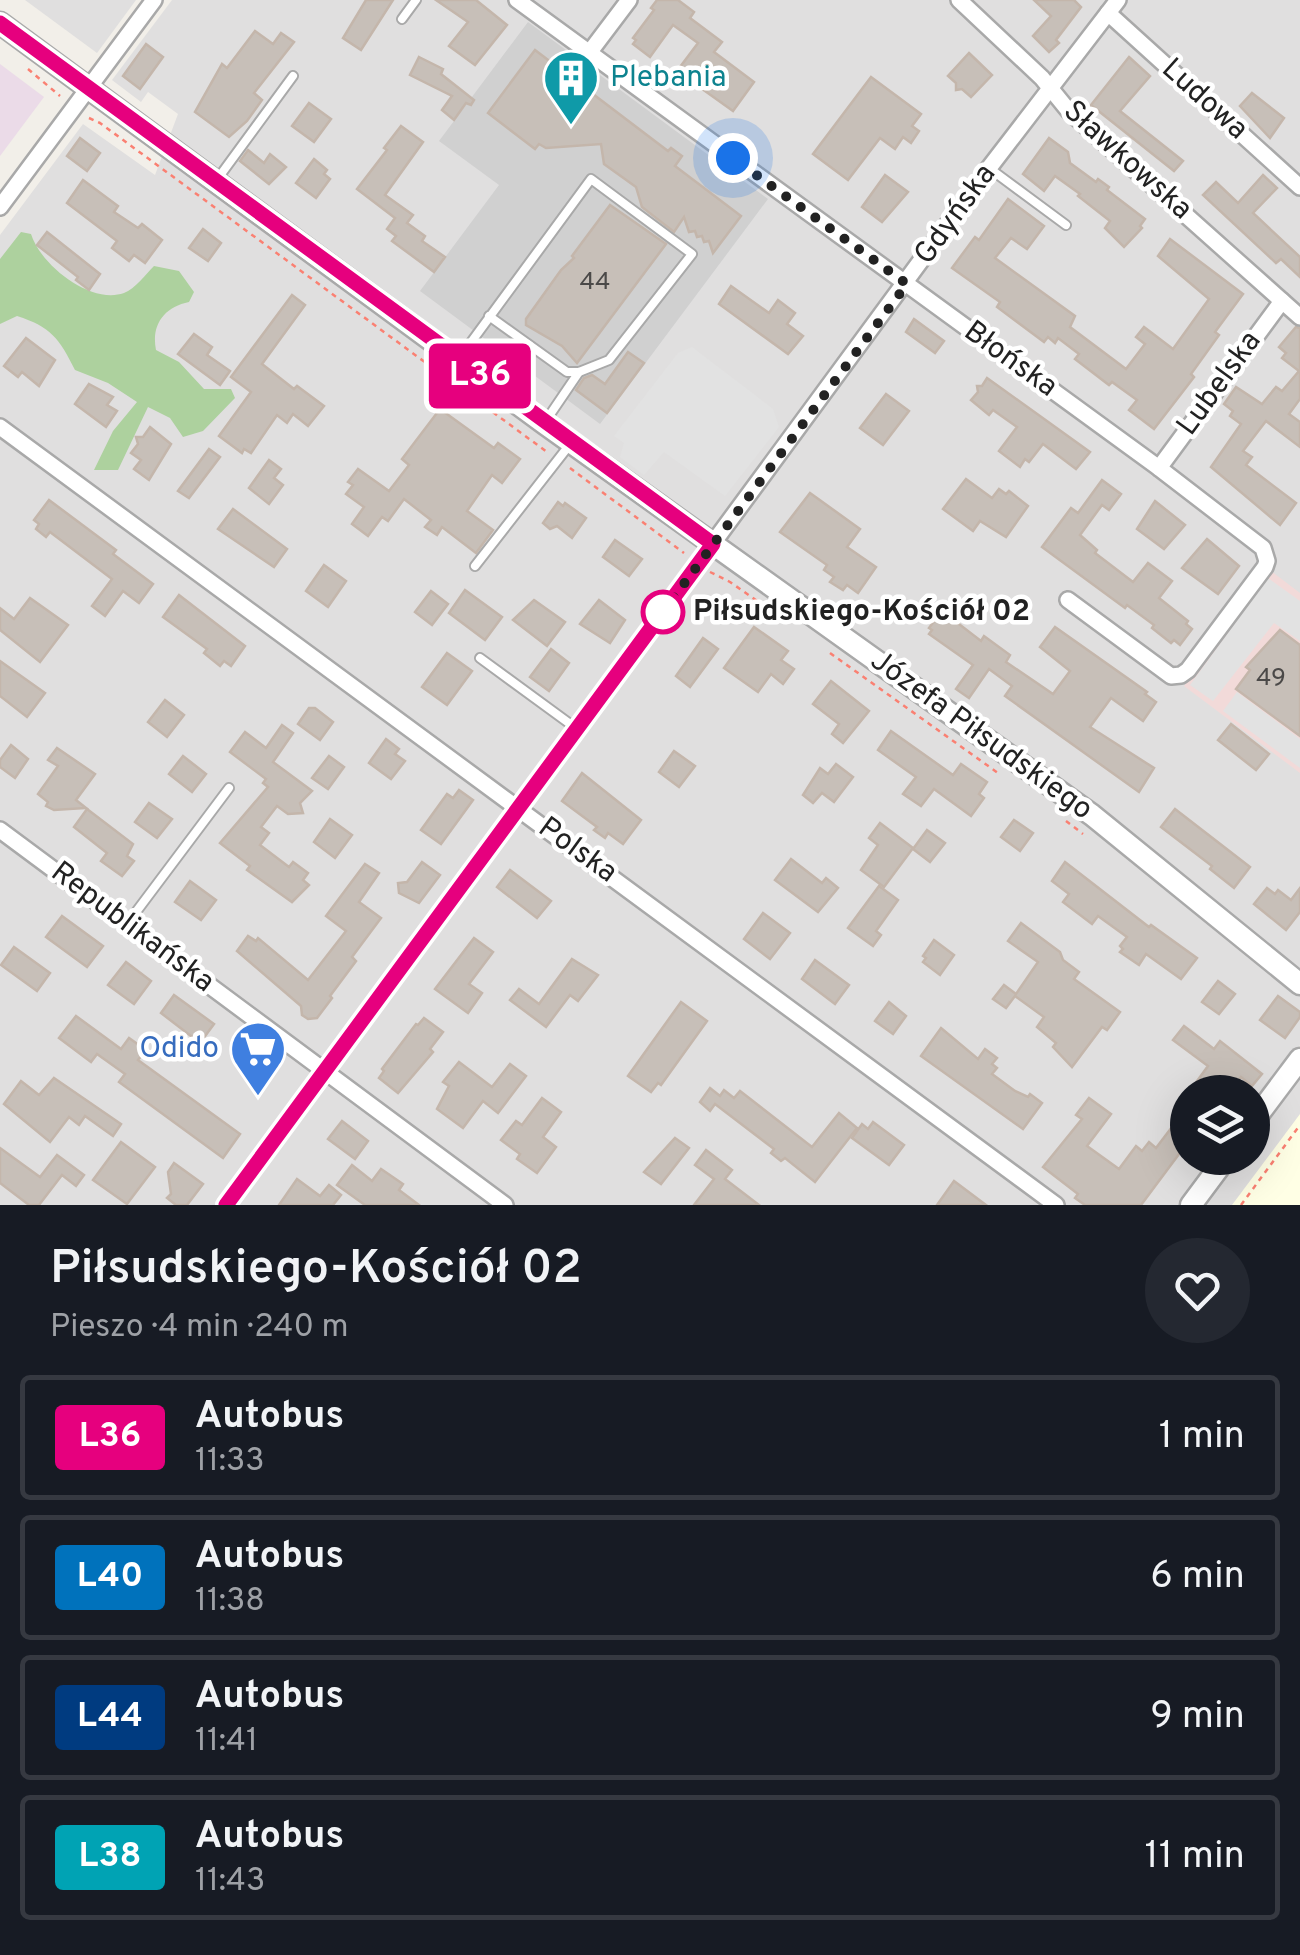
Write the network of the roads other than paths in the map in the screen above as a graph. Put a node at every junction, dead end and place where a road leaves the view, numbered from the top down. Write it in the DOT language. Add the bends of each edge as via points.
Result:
graph roads {
  1 [pos="154,0"];
  2 [pos="416,0"];
  3 [pos="517,0"];
  4 [pos="629,0"];
  5 [pos="960,0"];
  6 [pos="1112,5"];
  7 [pos="402,19"];
  8 [pos="0,23"];
  9 [pos="589,53"];
  10 [pos="293,76"];
  11 [pos="89,88"];
  12 [pos="1050,91"];
  13 [pos="989,168"];
  14 [pos="215,181"];
  15 [pos="1300,187"];
  16 [pos="0,207"];
  17 [pos="1066,224"];
  18 [pos="907,284"];
  19 [pos="1282,301"];
  20 [pos="490,316"];
  21 [pos="1300,317"];
  22 [pos="458,360"];
  23 [pos="578,372"];
  24 [pos="544,424"];
  25 [pos="0,426"];
  26 [pos="565,451"];
  27 [pos="1159,468"];
  28 [pos="713,544"];
  29 [pos="476,566"];
  30 [pos="1068,600"];
  31 [pos="480,658"];
  32 [pos="577,729"];
  33 [pos="229,788"];
  34 [pos="520,808"];
  35 [pos="0,830"];
  36 [pos="128,924"];
  37 [pos="1300,984"];
  38 [pos="1300,1059"];
  39 [pos="323,1073"];
  40 [pos="1270,1098"];
  41 [pos="1213,1175"];
  42 [pos="226,1205"];
  43 [pos="505,1205"];
  44 [pos="1056,1205"];
  45 [pos="1191,1205"];
  1 -- 11 [label="street"];
  2 -- 7 [label="lane"];
  3 -- 9 [label="street, Błońska"];
  4 -- 9 [label="street"];
  5 -- 12 [label="street, Sławkowska"];
  6 -- 12 [label="street, Gdyńska"];
  6 -- 15 [label="street, Ludowa"];
  8 -- 11 [label="street, Józefa Piłsudskiego"];
  9 -- 18 [label="street, Błońska"];
  10 -- 14 [label="lane"];
  11 -- 14 [label="street, Józefa Piłsudskiego"];
  11 -- 16 [label="street"];
  12 -- 13 [label="street, Gdyńska"];
  12 -- 19 [label="street, Sławkowska"];
  13 -- 17 [label="lane"];
  13 -- 18 [label="street, Gdyńska"];
  14 -- 22 [label="street, Józefa Piłsudskiego"];
  18 -- 27 [label="street, Błońska"];
  18 -- 28 [label="street, Gdyńska"];
  19 -- 21 [label="street, Sławkowska"];
  19 -- 27 [label="street, Lubelska"];
  20 -- 22 [label="lane"];
  20 -- 23 [label="lane" via="567,372"];
  20 -- 23 [label="lane" via="591,179 692,254 609,360"];
  22 -- 24 [label="street, Józefa Piłsudskiego"];
  23 -- 24 [label="lane"];
  24 -- 26 [label="street, Józefa Piłsudskiego"];
  25 -- 34 [label="street, Polska"];
  26 -- 28 [label="street, Józefa Piłsudskiego"];
  26 -- 29 [label="lane"];
  27 -- 30 [label="street, Błońska" via="1262,548 1265,567 1177,676"];
  28 -- 32 [label="street, Gdyńska"];
  28 -- 37 [label="street, Józefa Piłsudskiego" via="1092,815"];
  31 -- 32 [label="lane"];
  32 -- 34 [label="street, Gdyńska"];
  33 -- 36 [label="lane"];
  34 -- 39 [label="street, Gdyńska"];
  34 -- 44 [label="street, Polska"];
  35 -- 36 [label="street, Republikańska"];
  36 -- 39 [label="street, Republikańska"];
  38 -- 40 [label="street"];
  39 -- 42 [label="street, Gdyńska"];
  39 -- 43 [label="street, Republikańska"];
  41 -- 45 [label="street"];
}
